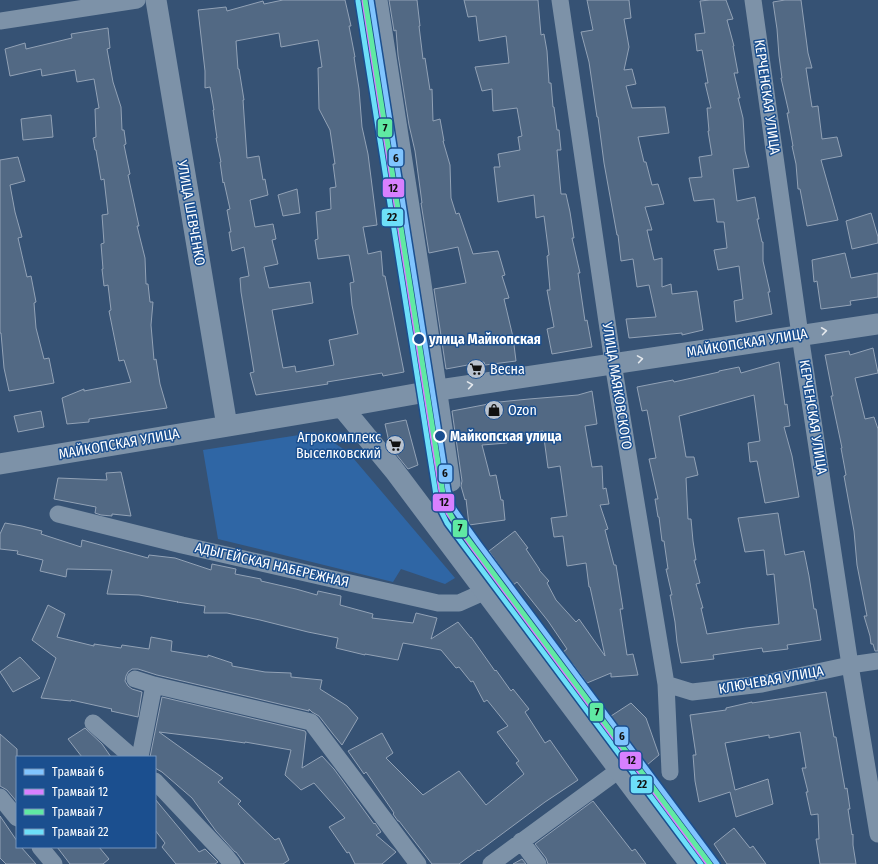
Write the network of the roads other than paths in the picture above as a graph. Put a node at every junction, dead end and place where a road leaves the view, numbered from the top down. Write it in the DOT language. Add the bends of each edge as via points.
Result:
graph roads {
  1 [pos="137,0"];
  2 [pos="156,0"];
  3 [pos="379,0"];
  4 [pos="560,0"];
  5 [pos="753,0"];
  6 [pos="0,21"];
  7 [pos="878,324"];
  8 [pos="800,335"];
  9 [pos="613,363"];
  10 [pos="435,390"];
  11 [pos="342,407"];
  12 [pos="227,426"];
  13 [pos="0,463"];
  14 [pos="452,483"];
  15 [pos="58,514"];
  16 [pos="486,591"];
  17 [pos="878,661"];
  18 [pos="850,665"];
  19 [pos="135,679"];
  20 [pos="666,684"];
  21 [pos="154,685"];
  22 [pos="93,723"];
  23 [pos="131,756"];
  24 [pos="140,756"];
  25 [pos="619,770"];
  26 [pos="670,772"];
  27 [pos="156,781"];
  28 [pos="0,797"];
  29 [pos="16,817"];
  30 [pos="878,834"];
  31 [pos="521,841"];
  32 [pos="41,848"];
  33 [pos="54,864"];
  34 [pos="232,864"];
  35 [pos="418,864"];
  36 [pos="491,864"];
  37 [pos="538,864"];
  38 [pos="690,864"];
  1 -- 6 [label="street"];
  2 -- 12 [label="street, УЛИЦА ШЕВЧЕНКО"];
  3 -- 10 [label="street" via="422,277"];
  4 -- 9 [label="street, УЛИЦА МАЯКОВСКОГО"];
  5 -- 8 [label="street, КЕРЧЕНСКАЯ УЛИЦА"];
  8 -- 7 [label="street, МАЙКОПСКАЯ УЛИЦА, one-way"];
  9 -- 8 [label="street, МАЙКОПСКАЯ УЛИЦА, one-way"];
  8 -- 18 [label="street, КЕРЧЕНСКАЯ УЛИЦА"];
  10 -- 9 [label="street, МАЙКОПСКАЯ УЛИЦА, one-way"];
  9 -- 20 [label="street, УЛИЦА МАЯКОВСКОГО"];
  10 -- 11 [label="street, МАЙКОПСКАЯ УЛИЦА"];
  10 -- 14 [label="street"];
  11 -- 12 [label="street, МАЙКОПСКАЯ УЛИЦА"];
  11 -- 16 [label="street" via="394,470"];
  12 -- 13 [label="street, МАЙКОПСКАЯ УЛИЦА"];
  15 -- 16 [label="street, АДЫГЕЙСКАЯ НАБЕРЕЖНАЯ" via="438,603 459,603"];
  16 -- 25 [label="street"];
  17 -- 18 [label="street, КЛЮЧЕВАЯ УЛИЦА"];
  18 -- 20 [label="street, КЛЮЧЕВАЯ УЛИЦА" via="762,684 692,692"];
  18 -- 30 [label="street, КЕРЧЕНСКАЯ УЛИЦА"];
  19 -- 21 [label="street"];
  20 -- 26 [label="street, УЛИЦА МАЯКОВСКОГО"];
  21 -- 24 [label="street"];
  21 -- 35 [label="street" via="311,722"];
  22 -- 23 [label="street"];
  25 -- 31 [label="street"];
  25 -- 38 [label="street"];
  27 -- 34 [label="street"];
  28 -- 29 [label="street"];
  31 -- 36 [label="street"];
  31 -- 37 [label="street"];
  32 -- 33 [label="street"];
}
